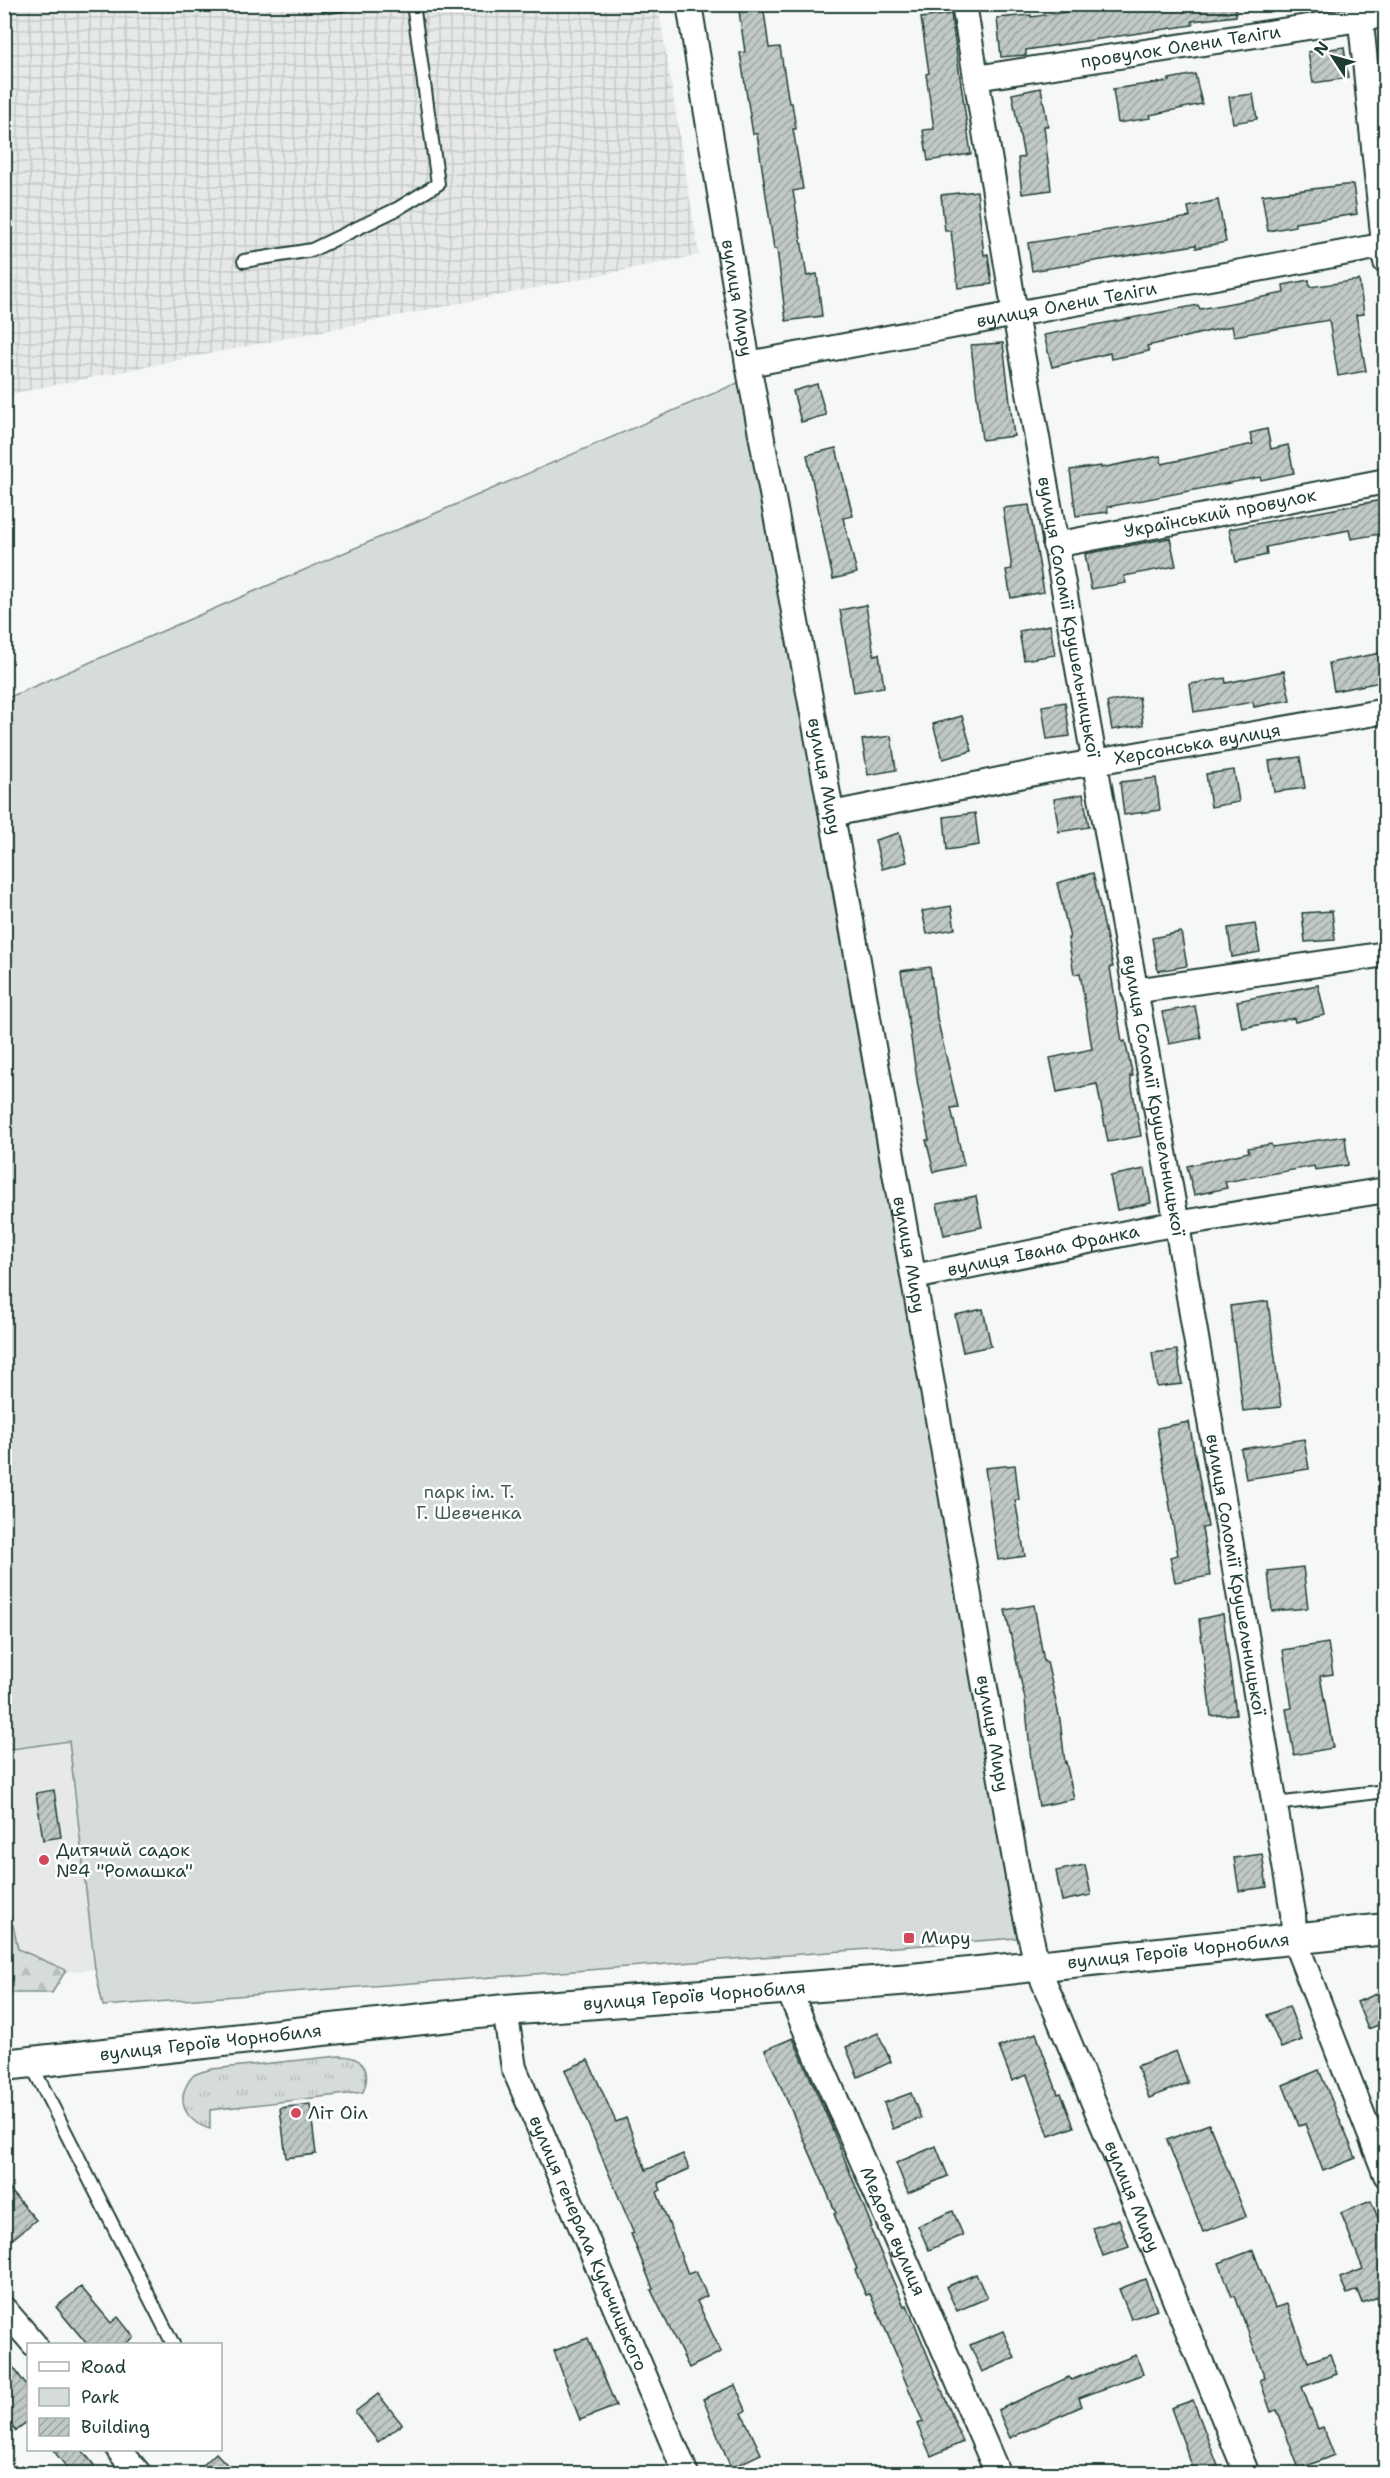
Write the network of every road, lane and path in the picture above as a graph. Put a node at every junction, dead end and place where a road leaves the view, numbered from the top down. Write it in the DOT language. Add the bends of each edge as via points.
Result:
graph roads {
  1 [pos="327,4"];
  2 [pos="343,4"];
  3 [pos="413,4"];
  4 [pos="689,4"];
  5 [pos="964,4"];
  6 [pos="1359,12"];
  7 [pos="1386,15"];
  8 [pos="976,78"];
  9 [pos="1385,250"];
  10 [pos="244,261"];
  11 [pos="1015,314"];
  12 [pos="748,364"];
  13 [pos="1386,480"];
  14 [pos="1055,545"];
  15 [pos="1386,711"];
  16 [pos="1093,763"];
  17 [pos="832,814"];
  18 [pos="1386,954"];
  19 [pos="1134,991"];
  20 [pos="1386,1190"];
  21 [pos="1177,1225"];
  22 [pos="914,1277"];
  23 [pos="1386,1791"];
  24 [pos="1275,1804"];
  25 [pos="1386,1929"];
  26 [pos="1294,1939"];
  27 [pos="1037,1965"];
  28 [pos="788,1989"];
  29 [pos="505,2010"];
  30 [pos="17,2063"];
  31 [pos="1386,2175"];
  32 [pos="4,2309"];
  33 [pos="33,2343"];
  34 [pos="172,2343"];
  35 [pos="120,2451"];
  36 [pos="139,2474"];
  37 [pos="686,2474"];
  38 [pos="998,2474"];
  39 [pos="1247,2474"];
  1 -- 2 [label="lane"];
  3 -- 10 [label="lane" via="438,184 397,209 312,250"];
  4 -- 12 [label="street, вулиця Миру"];
  5 -- 8 [label="street, вулиця Соломії Крушельницької"];
  6 -- 7 [label="street, провулок Олени Теліги"];
  6 -- 8 [label="street, провулок Олени Теліги"];
  6 -- 9 [label="street"];
  8 -- 11 [label="street, вулиця Соломії Крушельницької"];
  9 -- 11 [label="street, вулиця Олени Теліги"];
  11 -- 12 [label="street, вулиця Олени Теліги"];
  11 -- 14 [label="street, вулиця Соломії Крушельницької"];
  12 -- 17 [label="street, вулиця Миру"];
  13 -- 14 [label="street, Український провулок"];
  14 -- 16 [label="street, вулиця Соломії Крушельницької"];
  15 -- 16 [label="street, Херсонська вулиця"];
  16 -- 17 [label="street, Херсонська вулиця"];
  16 -- 19 [label="street, вулиця Соломії Крушельницької"];
  17 -- 22 [label="street, вулиця Миру"];
  18 -- 19 [label="street"];
  19 -- 21 [label="street, вулиця Соломії Крушельницької"];
  20 -- 21 [label="street, вулиця Івана Франка"];
  21 -- 22 [label="street, вулиця Івана Франка"];
  21 -- 24 [label="street, вулиця Соломії Крушельницької"];
  22 -- 27 [label="street, вулиця Миру" via="1021,1894"];
  23 -- 24 [label="lane"];
  24 -- 26 [label="street, вулиця Соломії Крушельницької"];
  25 -- 26 [label="street, вулиця Героїв Чорнобиля"];
  26 -- 27 [label="street, вулиця Героїв Чорнобиля"];
  26 -- 31 [label="street, вулиця Соломії Крушельницької"];
  27 -- 28 [label="street, вулиця Героїв Чорнобиля"];
  27 -- 39 [label="street, вулиця Миру"];
  28 -- 29 [label="street, вулиця Героїв Чорнобиля"];
  28 -- 38 [label="street, Медова вулиця"];
  29 -- 30 [label="street, вулиця Героїв Чорнобиля"];
  29 -- 37 [label="street, вулиця генерала Кульчицького" via="514,2068"];
  30 -- 34 [label="lane"];
  32 -- 33 [label="street"];
  35 -- 36 [label="street"];
}
